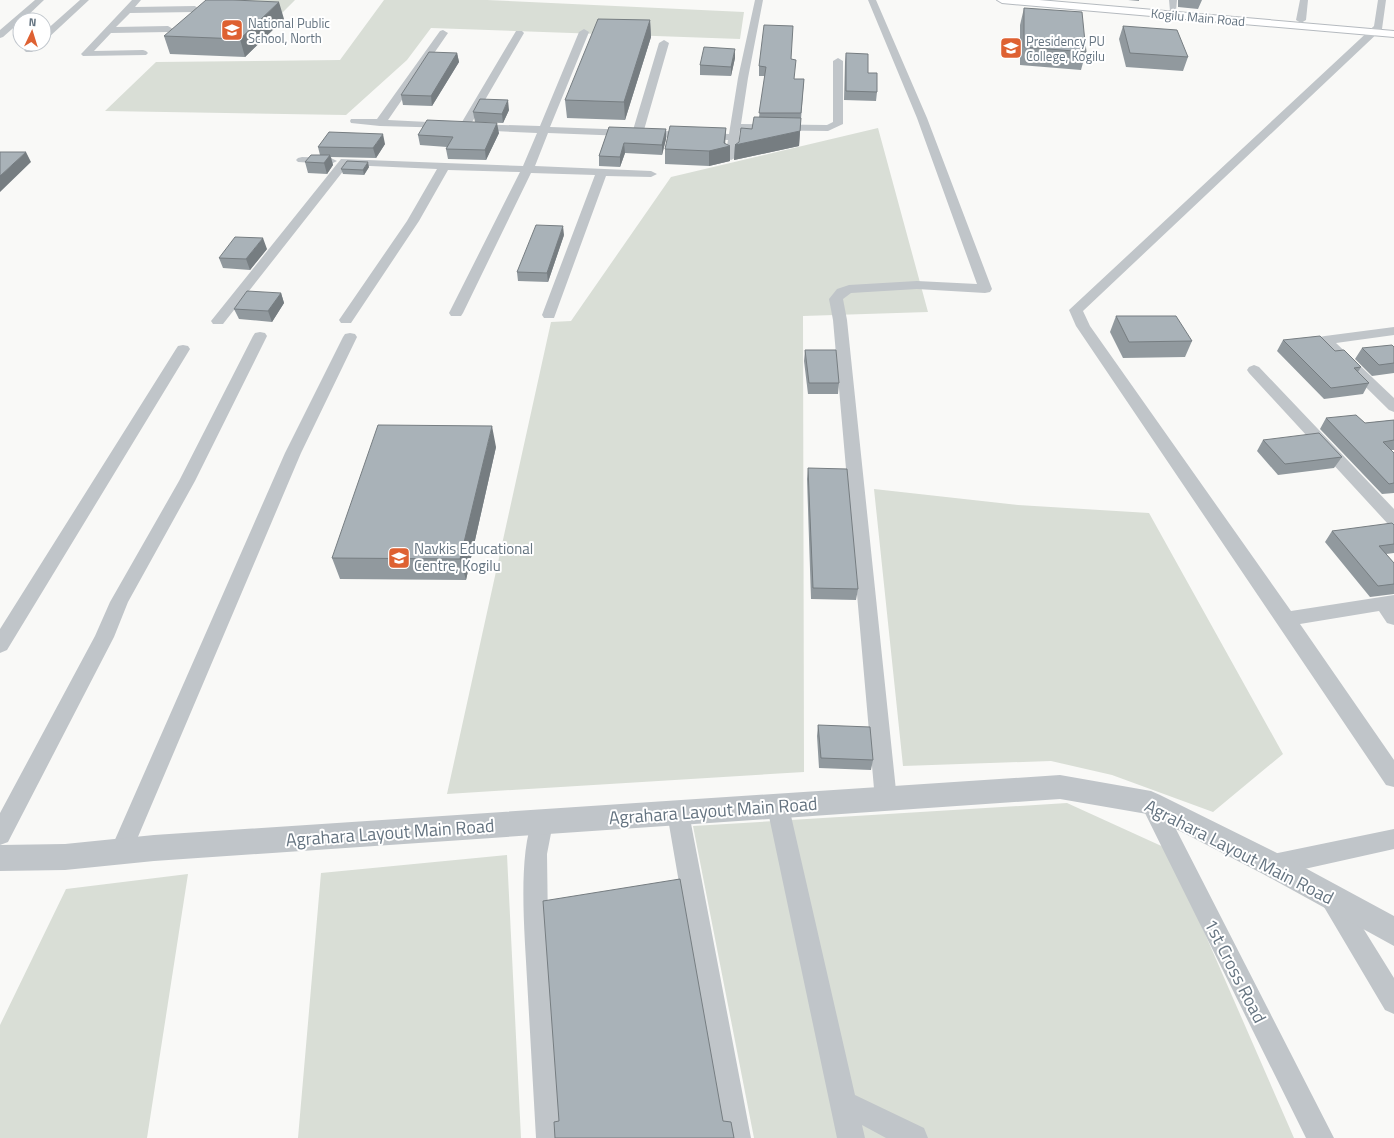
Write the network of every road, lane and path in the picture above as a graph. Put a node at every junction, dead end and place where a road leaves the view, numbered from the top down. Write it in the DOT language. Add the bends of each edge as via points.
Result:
graph roads {
  1 [pos="40,0"];
  2 [pos="86,0"];
  3 [pos="137,0"];
  4 [pos="759,0"];
  5 [pos="872,0"];
  6 [pos="1002,0"];
  7 [pos="1065,0"];
  8 [pos="1304,0"];
  9 [pos="1382,0"];
  10 [pos="1173,5"];
  11 [pos="128,10"];
  12 [pos="195,10"];
  13 [pos="1301,20"];
  14 [pos="1394,28"];
  15 [pos="168,29"];
  16 [pos="52,30"];
  17 [pos="110,30"];
  18 [pos="1376,30"];
  19 [pos="584,32"];
  20 [pos="443,33"];
  21 [pos="519,33"];
  22 [pos="1394,34"];
  23 [pos="0,35"];
  24 [pos="664,43"];
  25 [pos="143,53"];
  26 [pos="838,61"];
  27 [pos="355,121"];
  28 [pos="380,123"];
  29 [pos="464,127"];
  30 [pos="544,130"];
  31 [pos="735,132"];
  32 [pos="637,134"];
  33 [pos="731,157"];
  34 [pos="302,160"];
  35 [pos="345,161"];
  36 [pos="444,166"];
  37 [pos="528,168"];
  38 [pos="602,172"];
  39 [pos="651,174"];
  40 [pos="456,313"];
  41 [pos="549,315"];
  42 [pos="218,321"];
  43 [pos="1394,331"];
  44 [pos="260,336"];
  45 [pos="183,349"];
  46 [pos="1254,370"];
  47 [pos="1394,407"];
  48 [pos="1394,520"];
  49 [pos="1388,602"];
  50 [pos="1394,618"];
  51 [pos="1286,619"];
  52 [pos="0,645"];
  53 [pos="1394,778"];
  54 [pos="886,800"];
  55 [pos="1151,803"];
  56 [pos="778,807"];
  57 [pos="678,813"];
  58 [pos="542,823"];
  59 [pos="0,835"];
  60 [pos="1394,839"];
  61 [pos="121,851"];
  62 [pos="0,858"];
  63 [pos="1273,865"];
  64 [pos="1332,898"];
  65 [pos="1394,932"];
  66 [pos="1394,1001"];
  67 [pos="842,1103"];
  68 [pos="550,1138"];
  69 [pos="737,1138"];
  70 [pos="851,1138"];
  71 [pos="914,1138"];
  72 [pos="1320,1138"];
  1 -- 23 [label="street"];
  2 -- 16 [label="street"];
  3 -- 11 [label="street"];
  4 -- 31 [label="street"];
  5 -- 54 [label="street" via="922,118 986,289 917,285 849,289 836,299"];
  6 -- 18 [label="main road, Kogilu Main Road"];
  7 -- 10 [label="main road, Kogilu Main Road"];
  8 -- 13 [label="street"];
  9 -- 18 [label="street"];
  10 -- 13 [label="main road, Kogilu Main Road"];
  11 -- 12 [label="street"];
  11 -- 17 [label="street"];
  13 -- 18 [label="main road, Kogilu Main Road"];
  14 -- 18 [label="main road, Kogilu Main Road"];
  15 -- 17 [label="street"];
  17 -- 25 [label="street" via="86,54"];
  18 -- 22 [label="main road, Kogilu Main Road"];
  18 -- 51 [label="street" via="1076,310 1082,326"];
  19 -- 30 [label="street"];
  20 -- 28 [label="street"];
  21 -- 29 [label="street"];
  24 -- 32 [label="street"];
  26 -- 31 [label="street" via="838,124 835,127"];
  27 -- 28 [label="street"];
  28 -- 29 [label="street"];
  29 -- 30 [label="street"];
  30 -- 32 [label="street"];
  30 -- 37 [label="street"];
  31 -- 32 [label="street"];
  31 -- 33 [label="street"];
  34 -- 35 [label="street"];
  35 -- 36 [label="street"];
  35 -- 42 [label="street"];
  36 -- 37 [label="street"];
  36 -- 61 [label="street" via="348,329"];
  37 -- 38 [label="street"];
  37 -- 40 [label="street"];
  38 -- 39 [label="street"];
  38 -- 41 [label="street"];
  43 -- 47 [label="street" via="1325,340"];
  44 -- 59 [label="street" via="187,480 119,602 100,644"];
  45 -- 52 [label="street"];
  46 -- 48 [label="street"];
  49 -- 50 [label="street"];
  49 -- 51 [label="street"];
  51 -- 53 [label="street"];
  54 -- 55 [label="street, Agrahara Layout Main Road" via="1060,787"];
  54 -- 56 [label="street, Agrahara Layout Main Road"];
  55 -- 63 [label="street, Agrahara Layout Main Road"];
  55 -- 72 [label="street, 1st Cross Road"];
  56 -- 57 [label="street, Agrahara Layout Main Road"];
  56 -- 67 [label="street"];
  57 -- 58 [label="street, Agrahara Layout Main Road"];
  57 -- 69 [label="street"];
  58 -- 61 [label="street, Agrahara Layout Main Road"];
  58 -- 68 [label="street" via="536,854 536,928"];
  60 -- 63 [label="street"];
  61 -- 62 [label="street, Agrahara Layout Main Road" via="65,857"];
  63 -- 64 [label="street, Agrahara Layout Main Road"];
  64 -- 65 [label="street, Agrahara Layout Main Road"];
  64 -- 66 [label="street"];
  67 -- 70 [label="street"];
  67 -- 71 [label="street"];
}
